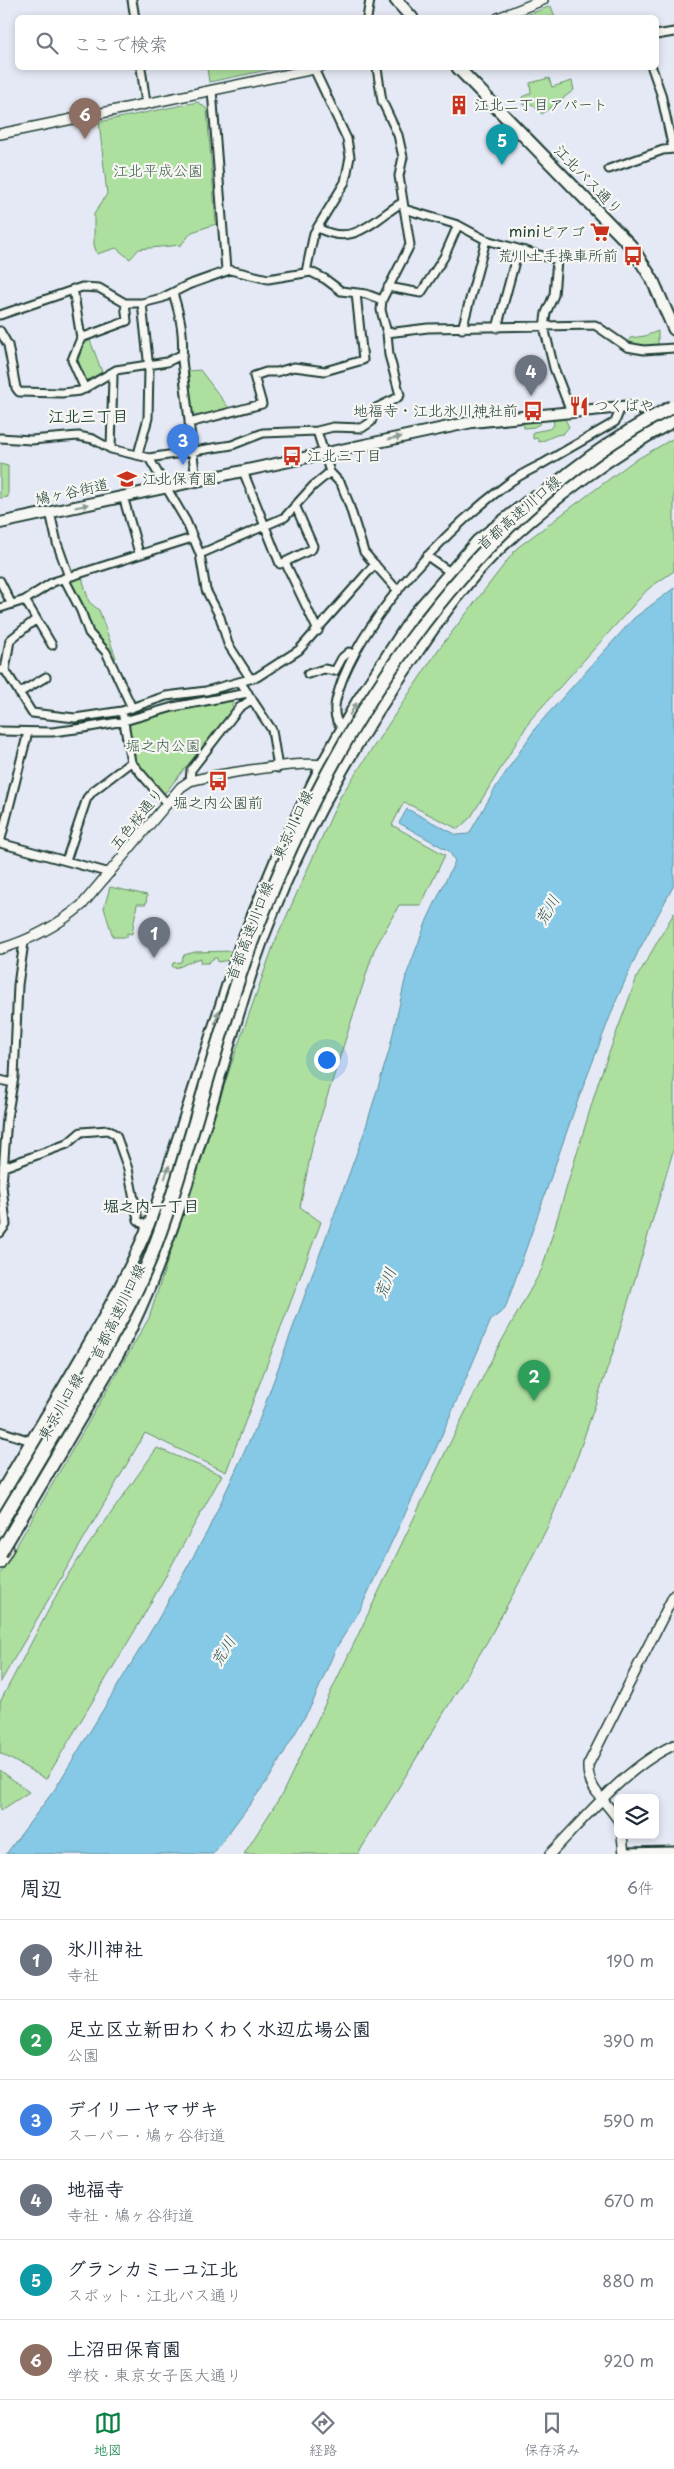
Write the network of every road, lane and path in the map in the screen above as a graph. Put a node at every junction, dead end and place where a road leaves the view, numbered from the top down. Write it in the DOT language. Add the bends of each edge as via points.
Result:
graph roads {
  1 [pos="132,0"];
  2 [pos="370,0"];
  3 [pos="396,0"];
  4 [pos="543,0"];
  5 [pos="134,15"];
  6 [pos="367,15"];
  7 [pos="409,15"];
  8 [pos="506,15"];
  9 [pos="674,32"];
  10 [pos="659,34"];
  11 [pos="141,70"];
  12 [pos="307,70"];
  13 [pos="317,70"];
  14 [pos="377,70"];
  15 [pos="460,70"];
  16 [pos="653,70"];
  17 [pos="212,90"];
  18 [pos="146,103"];
  19 [pos="0,134"];
  20 [pos="674,149"];
  21 [pos="609,169"];
  22 [pos="404,206"];
  23 [pos="458,225"];
  24 [pos="318,228"];
  25 [pos="486,240"];
  26 [pos="518,250"];
  27 [pos="226,270"];
  28 [pos="306,272"];
  29 [pos="388,287"];
  30 [pos="73,289"];
  31 [pos="173,293"];
  32 [pos="356,293"];
  33 [pos="382,300"];
  34 [pos="126,303"];
  35 [pos="142,303"];
  36 [pos="0,315"];
  37 [pos="544,327"];
  38 [pos="497,328"];
  39 [pos="462,329"];
  40 [pos="674,329"];
  41 [pos="387,334"];
  42 [pos="1,336"];
  43 [pos="81,338"];
  44 [pos="674,348"];
  45 [pos="183,354"];
  46 [pos="149,365"];
  47 [pos="111,373"];
  48 [pos="85,389"];
  49 [pos="621,407"];
  50 [pos="674,410"];
  51 [pos="571,412"];
  52 [pos="651,415"];
  53 [pos="189,422"];
  54 [pos="658,424"];
  55 [pos="316,431"];
  56 [pos="0,438"];
  57 [pos="111,449"];
  58 [pos="192,451"];
  59 [pos="324,453"];
  60 [pos="138,454"];
  61 [pos="149,458"];
  62 [pos="243,471"];
  63 [pos="330,472"];
  64 [pos="196,481"];
  65 [pos="166,487"];
  66 [pos="123,496"];
  67 [pos="295,505"];
  68 [pos="50,512"];
  69 [pos="0,523"];
  70 [pos="264,526"];
  71 [pos="192,538"];
  72 [pos="139,553"];
  73 [pos="200,554"];
  74 [pos="427,556"];
  75 [pos="285,562"];
  76 [pos="374,564"];
  77 [pos="450,572"];
  78 [pos="67,577"];
  79 [pos="0,581"];
  80 [pos="398,591"];
  81 [pos="25,600"];
  82 [pos="11,603"];
  83 [pos="0,608"];
  84 [pos="35,620"];
  85 [pos="318,631"];
  86 [pos="52,645"];
  87 [pos="354,655"];
  88 [pos="3,670"];
  89 [pos="308,674"];
  90 [pos="46,677"];
  91 [pos="250,678"];
  92 [pos="241,683"];
  93 [pos="19,693"];
  94 [pos="250,696"];
  95 [pos="132,708"];
  96 [pos="122,711"];
  97 [pos="124,721"];
  98 [pos="342,727"];
  99 [pos="0,731"];
  100 [pos="28,732"];
  101 [pos="131,762"];
  102 [pos="322,765"];
  103 [pos="278,768"];
  104 [pos="337,770"];
  105 [pos="190,781"];
  106 [pos="167,804"];
  107 [pos="0,843"];
  108 [pos="66,861"];
  109 [pos="110,873"];
  110 [pos="24,942"];
  111 [pos="0,949"];
  112 [pos="0,1080"];
  113 [pos="13,1083"];
  114 [pos="4,1167"];
  115 [pos="2,1216"];
  116 [pos="148,1228"];
  117 [pos="0,1233"];
  118 [pos="144,1273"];
  119 [pos="119,1352"];
  120 [pos="76,1414"];
  121 [pos="0,1431"];
  122 [pos="31,1441"];
  123 [pos="0,1494"];
  124 [pos="0,1505"];
  125 [pos="0,1524"];
  126 [pos="0,1540"];
  127 [pos="0,1547"];
  128 [pos="0,1554"];
  129 [pos="0,1564"];
  130 [pos="674,1595"];
  131 [pos="674,1745"];
  132 [pos="603,1800"];
  133 [pos="614,1815"];
  134 [pos="622,1839"];
  135 [pos="674,1851"];
  136 [pos="624,1853"];
  137 [pos="550,1854"];
  1 -- 5 [label="street"];
  2 -- 6 [label="street"];
  3 -- 7 [label="main road"];
  4 -- 8 [label="street"];
  9 -- 10 [label="street"];
  11 -- 18 [label="street"];
  12 -- 17 [label="street"];
  13 -- 24 [label="street" via="345,133 350,156 345,182"];
  14 -- 22 [label="street" via="382,100 398,135 403,157 399,176"];
  15 -- 40 [label="main road, 江北バス通り" via="630,246 652,279"];
  16 -- 20 [label="street"];
  17 -- 18 [label="street"];
  17 -- 27 [label="street"];
  18 -- 19 [label="street"];
  20 -- 21 [label="street"];
  22 -- 23 [label="street"];
  22 -- 24 [label="street" via="364,229 340,236"];
  22 -- 29 [label="street" via="410,245"];
  23 -- 25 [label="street"];
  23 -- 29 [label="street" via="444,258 421,293"];
  24 -- 28 [label="street"];
  25 -- 26 [label="street"];
  25 -- 39 [label="street"];
  26 -- 37 [label="street" via="557,260 554,294"];
  26 -- 38 [label="street"];
  27 -- 28 [label="street" via="268,279"];
  27 -- 31 [label="street"];
  28 -- 32 [label="street" via="317,274 341,291"];
  29 -- 33 [label="street"];
  30 -- 34 [label="street" via="99,288"];
  30 -- 36 [label="street"];
  30 -- 43 [label="street"];
  31 -- 35 [label="street"];
  31 -- 45 [label="street" via="182,321"];
  32 -- 33 [label="street"];
  32 -- 53 [label="street" via="363,360 325,371 294,367 254,376 262,404"];
  33 -- 41 [label="street"];
  34 -- 35 [label="street"];
  34 -- 43 [label="street" via="127,321"];
  35 -- 46 [label="street"];
  37 -- 38 [label="street"];
  37 -- 44 [label="street" via="595,325 627,347 644,350"];
  37 -- 51 [label="street" via="554,368"];
  38 -- 39 [label="street"];
  39 -- 41 [label="street" via="428,328"];
  41 -- 55 [label="street" via="388,355 400,395 376,408 371,422 362,428 333,427"];
  42 -- 48 [label="street" via="8,345 18,392 62,393"];
  43 -- 48 [label="street" via="72,360"];
  45 -- 46 [label="street" via="167,362"];
  45 -- 53 [label="street"];
  46 -- 47 [label="street"];
  46 -- 60 [label="street" via="148,418"];
  47 -- 48 [label="street"];
  47 -- 57 [label="street"];
  49 -- 51 [label="main road, 鳩ヶ谷街道"];
  49 -- 52 [label="main road, 鳩ヶ谷街道" via="638,408"];
  49 -- 74 [label="street" via="615,422 508,483 464,518"];
  50 -- 52 [label="main road, 東京川口線"];
  50 -- 54 [label="main road, 東京川口線"];
  50 -- 118 [label="highway, 首都高速川口線, bridge" via="632,430 569,474 519,516 472,563 424,623 347,740 298,833 248,951 156,1245"];
  50 -- 119 [label="highway, 首都高速川口線" via="501,546 461,589 371,718 309,831 283,888 236,1015 168,1241"];
  59 -- 51 [label="main road, 鳩ヶ谷街道, one-way" via="472,422"];
  52 -- 54 [label="main road"];
  52 -- 77 [label="main road, 東京川口線" via="558,477 477,541"];
  53 -- 58 [label="street"];
  54 -- 104 [label="main road, 東京川口線" via="572,482 492,548 431,621"];
  55 -- 58 [label="street" via="263,432 232,445"];
  55 -- 59 [label="street"];
  56 -- 57 [label="street" via="31,440 78,436 93,439"];
  57 -- 60 [label="street"];
  58 -- 61 [label="street"];
  58 -- 64 [label="street"];
  59 -- 62 [label="main road, 鳩ヶ谷街道"];
  59 -- 63 [label="street"];
  60 -- 61 [label="street"];
  61 -- 65 [label="street"];
  62 -- 64 [label="main road, 鳩ヶ谷街道"];
  62 -- 70 [label="street"];
  63 -- 67 [label="street"];
  63 -- 76 [label="street" via="341,484 364,552"];
  64 -- 65 [label="main road, 鳩ヶ谷街道"];
  65 -- 66 [label="main road, 鳩ヶ谷街道"];
  65 -- 71 [label="street"];
  68 -- 66 [label="main road, 鳩ヶ谷街道, one-way"];
  66 -- 72 [label="street"];
  67 -- 70 [label="street" via="285,517"];
  67 -- 75 [label="street" via="313,546"];
  68 -- 69 [label="main road, 鳩ヶ谷街道"];
  68 -- 78 [label="street"];
  70 -- 73 [label="street"];
  70 -- 75 [label="street" via="280,564"];
  71 -- 72 [label="street"];
  71 -- 73 [label="street"];
  72 -- 78 [label="street"];
  73 -- 91 [label="street" via="206,590 220,617 228,644"];
  74 -- 77 [label="street"];
  74 -- 80 [label="street"];
  75 -- 85 [label="street"];
  76 -- 80 [label="street"];
  76 -- 85 [label="street"];
  98 -- 77 [label="main road, 東京川口線, one-way" via="414,614"];
  78 -- 81 [label="street" via="52,582"];
  78 -- 95 [label="street" via="89,633 106,652"];
  79 -- 82 [label="street"];
  80 -- 87 [label="street"];
  81 -- 82 [label="street"];
  81 -- 84 [label="street"];
  82 -- 83 [label="street"];
  84 -- 86 [label="street"];
  84 -- 88 [label="street" via="10,640"];
  85 -- 91 [label="street" via="284,661"];
  87 -- 89 [label="street" via="349,652 335,671 324,669"];
  87 -- 98 [label="street" via="335,708 337,722"];
  88 -- 93 [label="street"];
  90 -- 93 [label="street"];
  91 -- 92 [label="street"];
  92 -- 94 [label="street"];
  92 -- 95 [label="street" via="166,696"];
  93 -- 96 [label="street" via="32,713 75,718"];
  94 -- 97 [label="street" via="173,707"];
  94 -- 103 [label="street" via="272,730"];
  94 -- 105 [label="street" via="191,770"];
  95 -- 96 [label="street"];
  96 -- 97 [label="street"];
  97 -- 100 [label="street" via="52,732"];
  97 -- 101 [label="street"];
  98 -- 102 [label="main road, 東京川口線"];
  99 -- 100 [label="street"];
  100 -- 107 [label="street"];
  101 -- 106 [label="street"];
  101 -- 108 [label="street" via="87,798"];
  102 -- 103 [label="street"];
  102 -- 104 [label="street"];
  116 -- 102 [label="main road, 東京川口線, one-way" via="240,946 280,850"];
  103 -- 105 [label="street"];
  104 -- 120 [label="main road, 東京川口線" via="315,810 249,959 156,1257 132,1312"];
  105 -- 106 [label="street, 五色桜通り"];
  106 -- 109 [label="street, 五色桜通り"];
  107 -- 108 [label="street"];
  108 -- 109 [label="street"];
  109 -- 110 [label="street, 五色桜通り" via="89,899 66,918"];
  110 -- 111 [label="street, 五色桜通り"];
  110 -- 113 [label="street" via="18,985"];
  112 -- 113 [label="street"];
  113 -- 114 [label="street"];
  114 -- 115 [label="street"];
  114 -- 116 [label="street" via="67,1144 81,1132 108,1130 116,1135 128,1169 138,1220"];
  115 -- 117 [label="street" via="6,1224"];
  116 -- 122 [label="main road, 東京川口線" via="100,1324"];
  118 -- 124 [label="highway, bridge"];
  118 -- 125 [label="highway, 首都高速川口線, bridge" via="108,1342"];
  119 -- 127 [label="highway, bridge" via="105,1368"];
  119 -- 128 [label="highway, 首都高速川口線, bridge"];
  120 -- 126 [label="main road, 東京川口線"];
  120 -- 129 [label="street" via="43,1485"];
  121 -- 122 [label="street"];
  122 -- 123 [label="main road, 東京川口線"];
  130 -- 132 [label="street" via="588,1765 589,1783"];
  131 -- 132 [label="street" via="644,1762"];
  132 -- 133 [label="street"];
  132 -- 137 [label="street"];
  134 -- 136 [label="street"];
  135 -- 136 [label="street"];
}
